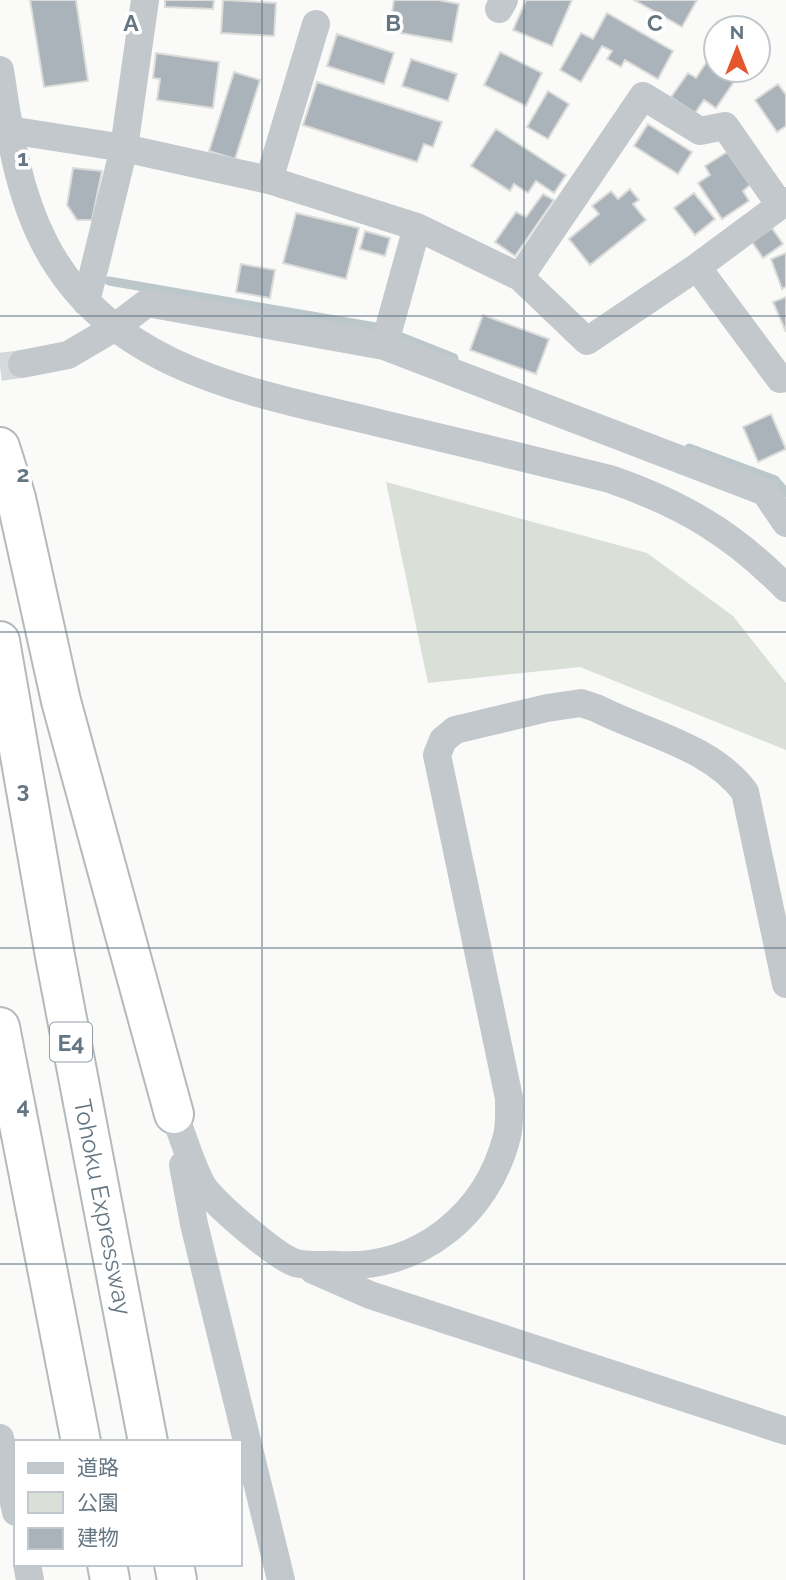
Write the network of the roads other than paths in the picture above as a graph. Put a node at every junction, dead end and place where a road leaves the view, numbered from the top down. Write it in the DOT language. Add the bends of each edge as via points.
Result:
graph roads {
  1 [pos="145,0"];
  2 [pos="316,24"];
  3 [pos="0,70"];
  4 [pos="9,130"];
  5 [pos="124,148"];
  6 [pos="269,180"];
  7 [pos="783,203"];
  8 [pos="417,226"];
  9 [pos="697,267"];
  10 [pos="520,277"];
  11 [pos="86,302"];
  12 [pos="114,328"];
  13 [pos="384,346"];
  14 [pos="22,364"];
  15 [pos="786,378"];
  16 [pos="0,447"];
  17 [pos="786,523"];
  18 [pos="786,588"];
  19 [pos="0,641"];
  20 [pos="786,984"];
  21 [pos="0,1027"];
  22 [pos="174,1114"];
  23 [pos="294,1262"];
  24 [pos="786,1431"];
  25 [pos="0,1438"];
  26 [pos="81,1440"];
  27 [pos="148,1440"];
  28 [pos="14,1503"];
  29 [pos="281,1580"];
  1 -- 5 [label="street"];
  2 -- 6 [label="street"];
  3 -- 4 [label="street"];
  4 -- 5 [label="street"];
  4 -- 11 [label="street" via="23,193 46,246"];
  5 -- 6 [label="street"];
  5 -- 11 [label="street"];
  6 -- 8 [label="street"];
  7 -- 9 [label="street"];
  7 -- 10 [label="street" via="725,126 700,131 643,96"];
  8 -- 10 [label="street"];
  8 -- 13 [label="street"];
  9 -- 10 [label="street" via="587,341"];
  9 -- 15 [label="street" via="780,379"];
  11 -- 12 [label="street"];
  12 -- 13 [label="street" via="147,303"];
  12 -- 14 [label="street" via="68,355"];
  12 -- 18 [label="street" via="157,355 247,391 610,479 661,496 746,549"];
  13 -- 17 [label="street" via="765,492"];
  16 -- 22 [label="highway" via="16,498 61,701"];
  19 -- 27 [label="highway, Tohoku Expressway / E4"];
  20 -- 23 [label="street" via="746,792 734,777 696,753 581,703 455,730 443,740 437,755 509,1098 507,1134 477,1204 442,1236 399,1256 354,1266"];
  21 -- 26 [label="highway"];
  22 -- 23 [label="street" via="202,1186 242,1225"];
  22 -- 29 [label="street" via="194,1224"];
  23 -- 24 [label="street" via="370,1295"];
  25 -- 28 [label="street"];
}
